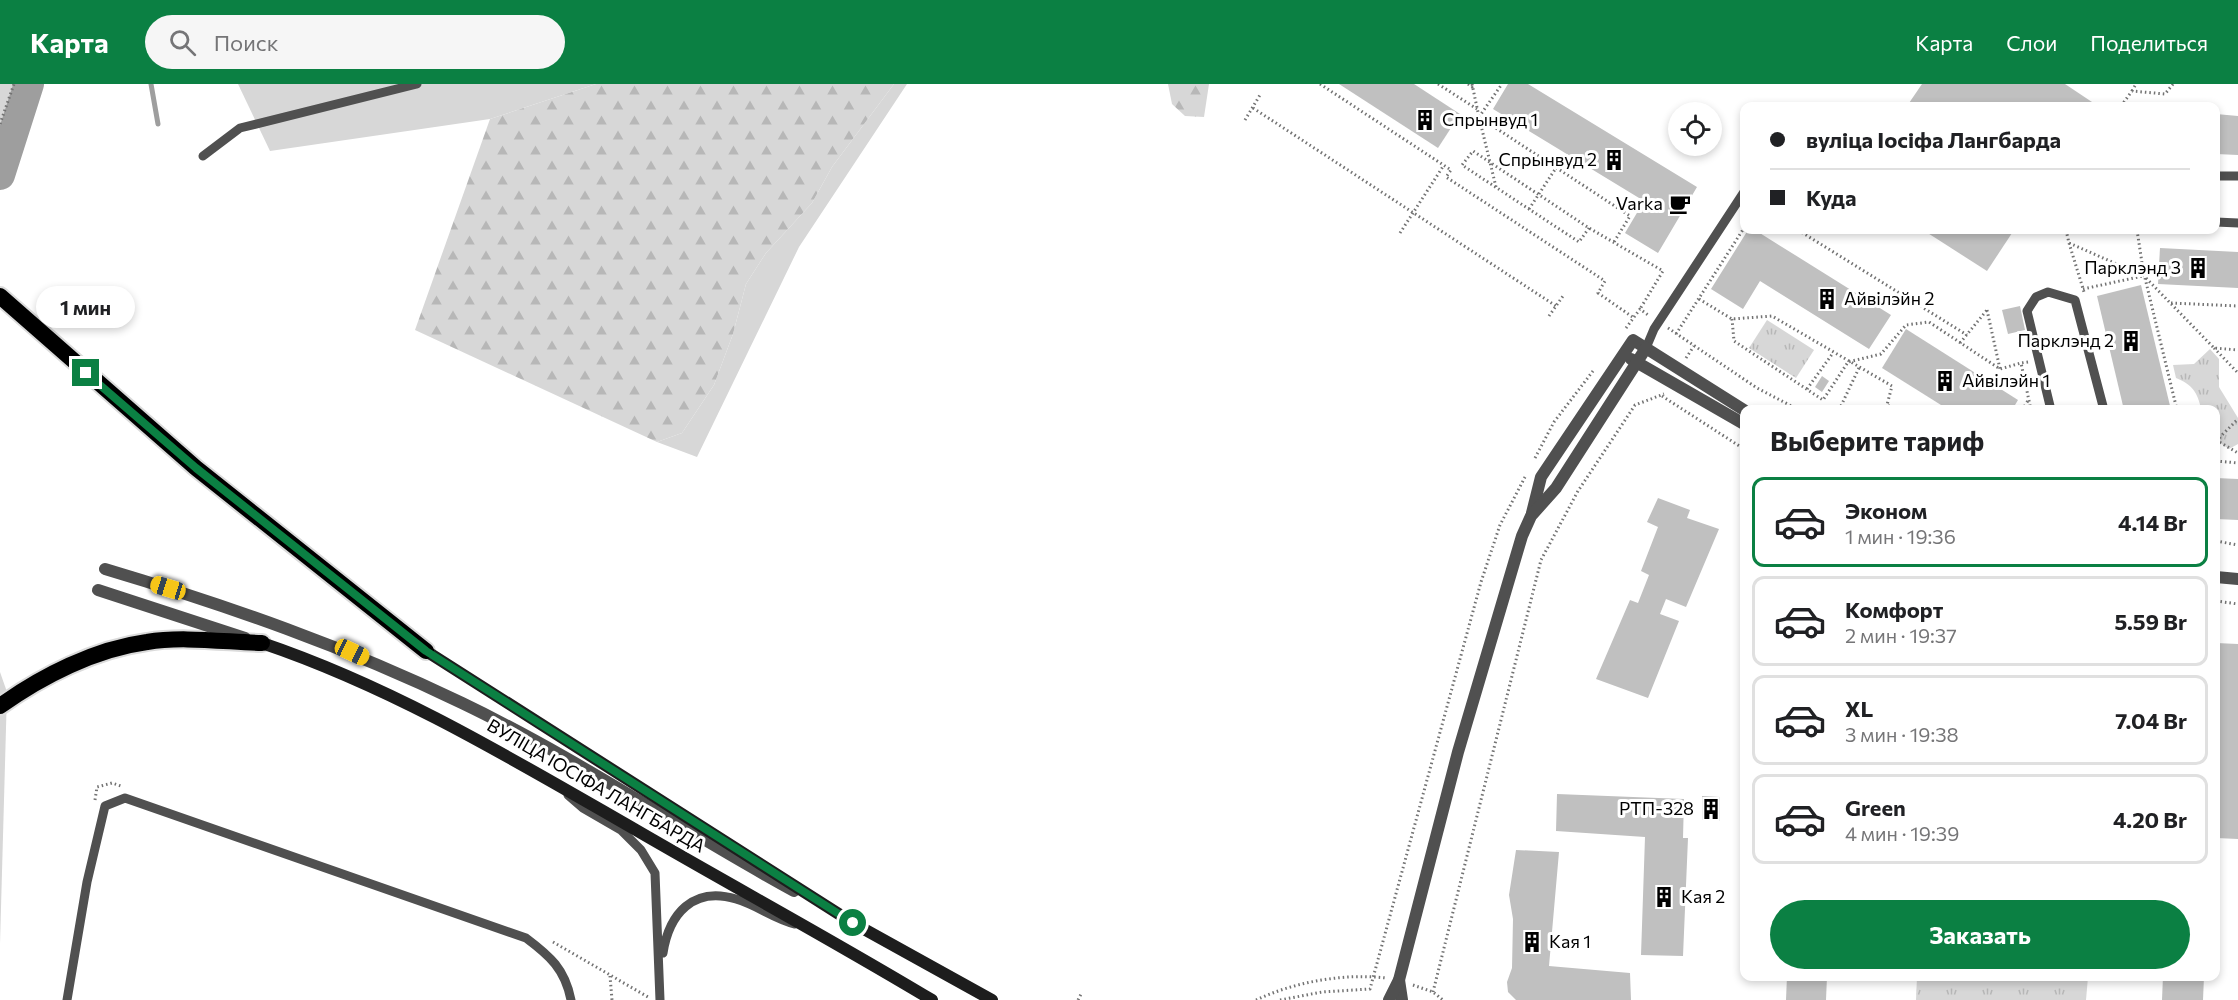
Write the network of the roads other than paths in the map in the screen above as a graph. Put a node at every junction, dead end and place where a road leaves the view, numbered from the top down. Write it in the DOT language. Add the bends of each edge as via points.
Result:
graph roads {
  1 [pos="417,84"];
  2 [pos="203,156"];
  3 [pos="2220,176"];
  4 [pos="2238,176"];
  5 [pos="1740,198"];
  6 [pos="2220,222"];
  7 [pos="2238,223"];
  8 [pos="0,296"];
  9 [pos="1654,329"];
  10 [pos="1633,340"];
  11 [pos="1646,348"];
  12 [pos="1623,354"];
  13 [pos="1637,363"];
  14 [pos="2050,405"];
  15 [pos="2103,405"];
  16 [pos="1740,407"];
  17 [pos="1740,422"];
  18 [pos="1532,516"];
  19 [pos="105,569"];
  20 [pos="2220,577"];
  21 [pos="2238,579"];
  22 [pos="98,590"];
  23 [pos="262,644"];
  24 [pos="426,651"];
  25 [pos="0,706"];
  26 [pos="556,784"];
  27 [pos="853,923"];
  28 [pos="802,925"];
  29 [pos="659,973"];
  30 [pos="1399,980"];
  31 [pos="655,999"];
  32 [pos="68,1000"];
  33 [pos="571,1000"];
  34 [pos="932,1000"];
  35 [pos="992,1000"];
  36 [pos="1389,1000"];
  37 [pos="1402,1000"];
  1 -- 2 [label="lane" via="240,128"];
  3 -- 4 [label="lane"];
  5 -- 9 [label="lane"];
  6 -- 7 [label="lane"];
  8 -- 24 [label="highway" via="196,468"];
  9 -- 10 [label="lane"];
  9 -- 11 [label="lane"];
  10 -- 11 [label="street"];
  10 -- 12 [label="street"];
  11 -- 13 [label="street"];
  11 -- 16 [label="street"];
  12 -- 13 [label="street"];
  12 -- 18 [label="street" via="1541,477"];
  13 -- 17 [label="street"];
  13 -- 18 [label="street" via="1556,488"];
  14 -- 15 [label="lane" via="2027,311 2036,297 2048,292 2075,300"];
  18 -- 30 [label="street" via="1499,605"];
  19 -- 27 [label="street" via="294,630 463,703"];
  20 -- 21 [label="street"];
  22 -- 23 [label="street"];
  23 -- 25 [label="highway" via="148,641 113,649 28,686"];
  23 -- 26 [label="main road, ВУЛІЦА ІОСІФА ЛАНГБАРДА" via="311,660 413,706"];
  24 -- 27 [label="main road, ВУЛІЦА ІОСІФА ЛАНГБАРДА"];
  26 -- 28 [label="main road, ВУЛІЦА ІОСІФА ЛАНГБАРДА"];
  26 -- 29 [label="lane" via="583,808 621,830 641,850 655,873"];
  27 -- 35 [label="main road, ВУЛІЦА ІОСІФА ЛАНГБАРДА"];
  28 -- 29 [label="lane" via="778,920 736,899 710,895 701,898 674,917"];
  28 -- 34 [label="main road, ВУЛІЦА ІОСІФА ЛАНГБАРДА"];
  29 -- 31 [label="lane"];
  30 -- 36 [label="street"];
  30 -- 37 [label="street"];
  32 -- 33 [label="lane" via="87,882 105,806 125,798 526,938 551,957 568,984"];
}
